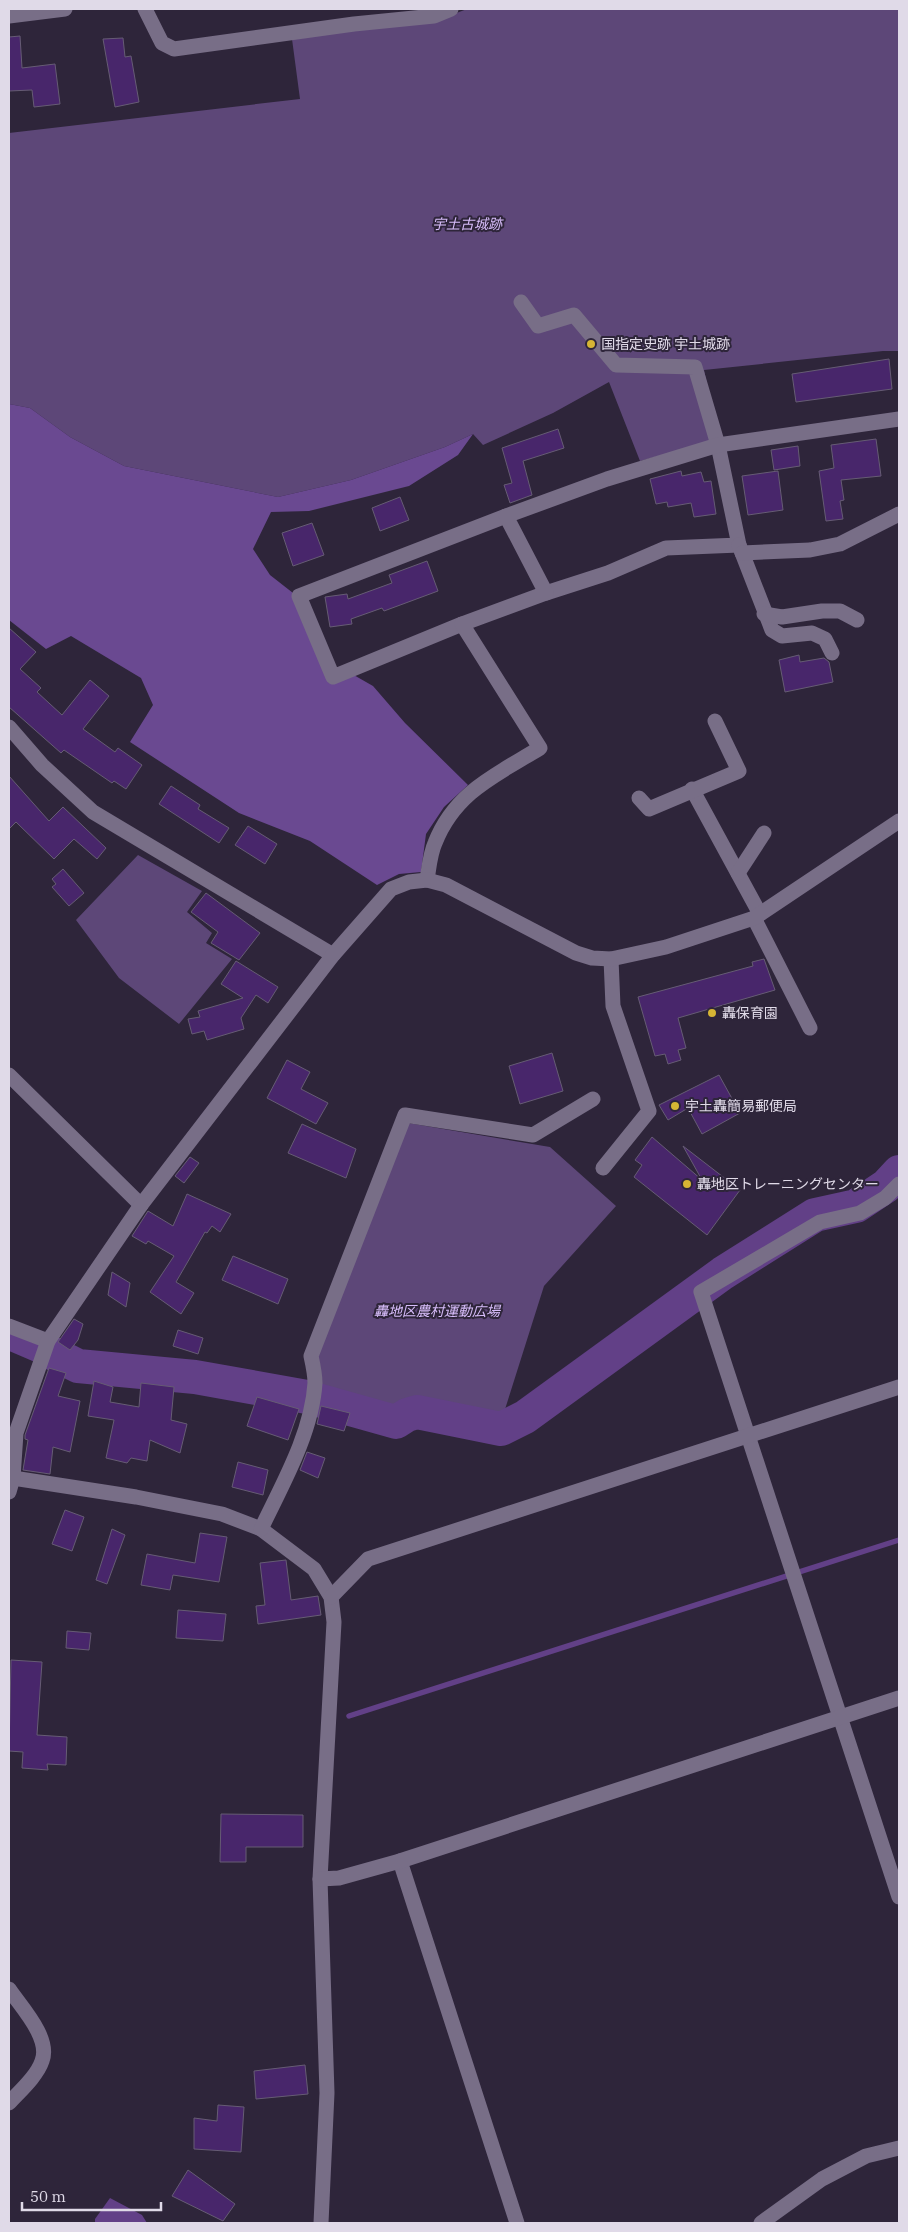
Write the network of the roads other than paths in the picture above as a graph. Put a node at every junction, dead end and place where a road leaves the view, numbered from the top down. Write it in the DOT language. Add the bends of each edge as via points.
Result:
graph roads {
  1 [pos="65,9"];
  2 [pos="145,9"];
  3 [pos="451,9"];
  4 [pos="9,16"];
  5 [pos="521,302"];
  6 [pos="899,419"];
  7 [pos="718,445"];
  8 [pos="899,514"];
  9 [pos="506,516"];
  10 [pos="740,549"];
  11 [pos="546,593"];
  12 [pos="764,614"];
  13 [pos="856,620"];
  14 [pos="462,624"];
  15 [pos="832,653"];
  16 [pos="716,721"];
  17 [pos="9,727"];
  18 [pos="692,789"];
  19 [pos="639,798"];
  20 [pos="899,821"];
  21 [pos="764,833"];
  22 [pos="738,873"];
  23 [pos="427,880"];
  24 [pos="757,916"];
  25 [pos="333,955"];
  26 [pos="611,959"];
  27 [pos="810,1028"];
  28 [pos="9,1075"];
  29 [pos="593,1099"];
  30 [pos="603,1168"];
  31 [pos="899,1184"];
  32 [pos="141,1205"];
  33 [pos="9,1326"];
  34 [pos="48,1341"];
  35 [pos="899,1387"];
  36 [pos="748,1436"];
  37 [pos="11,1485"];
  38 [pos="261,1529"];
  39 [pos="331,1597"];
  40 [pos="899,1698"];
  41 [pos="841,1716"];
  42 [pos="400,1861"];
  43 [pos="320,1879"];
  44 [pos="899,1897"];
  45 [pos="9,1990"];
  46 [pos="9,2103"];
  47 [pos="899,2148"];
  48 [pos="321,2223"];
  49 [pos="517,2223"];
  50 [pos="761,2223"];
  1 -- 4 [label="street"];
  2 -- 3 [label="street" via="162,44 174,49 434,16"];
  5 -- 7 [label="street" via="538,326 574,315 616,365 695,367"];
  6 -- 7 [label="street"];
  7 -- 9 [label="street" via="607,478"];
  7 -- 10 [label="street"];
  8 -- 10 [label="street" via="840,544 810,550"];
  9 -- 11 [label="street"];
  9 -- 14 [label="street" via="300,596 333,677"];
  10 -- 11 [label="street" via="666,548 608,573"];
  10 -- 12 [label="street"];
  11 -- 14 [label="street"];
  12 -- 13 [label="street" via="782,616 822,610 840,611"];
  12 -- 15 [label="street" via="772,630 782,636 812,633 825,639"];
  14 -- 23 [label="street" via="540,748 471,790 447,816 434,845"];
  16 -- 18 [label="street" via="739,770"];
  17 -- 25 [label="street" via="42,765 93,812"];
  18 -- 19 [label="street" via="649,809"];
  18 -- 22 [label="street"];
  20 -- 24 [label="street"];
  21 -- 22 [label="street"];
  22 -- 24 [label="street"];
  23 -- 25 [label="street" via="410,882 391,890"];
  23 -- 26 [label="street" via="446,885 576,952 592,958"];
  24 -- 26 [label="street" via="666,947"];
  24 -- 27 [label="street"];
  25 -- 32 [label="street"];
  26 -- 30 [label="street" via="613,1006 649,1111"];
  28 -- 32 [label="street"];
  29 -- 38 [label="street" via="533,1135 405,1115 312,1356 315,1381 312,1402 297,1454"];
  31 -- 36 [label="street" via="885,1198 860,1213 820,1222 701,1292"];
  32 -- 34 [label="street"];
  33 -- 34 [label="street"];
  34 -- 37 [label="street" via="16,1433"];
  35 -- 36 [label="street"];
  36 -- 39 [label="street" via="368,1560"];
  36 -- 41 [label="street"];
  37 -- 38 [label="street" via="136,1496 222,1514"];
  38 -- 39 [label="street" via="314,1569"];
  39 -- 43 [label="street" via="334,1622"];
  40 -- 41 [label="street"];
  41 -- 42 [label="street"];
  41 -- 44 [label="street"];
  42 -- 43 [label="street" via="339,1878"];
  42 -- 49 [label="street"];
  43 -- 48 [label="street" via="327,2093"];
  45 -- 46 [label="street" via="39,2031 44,2048 43,2060"];
  47 -- 50 [label="street" via="866,2156 822,2180"];
}
